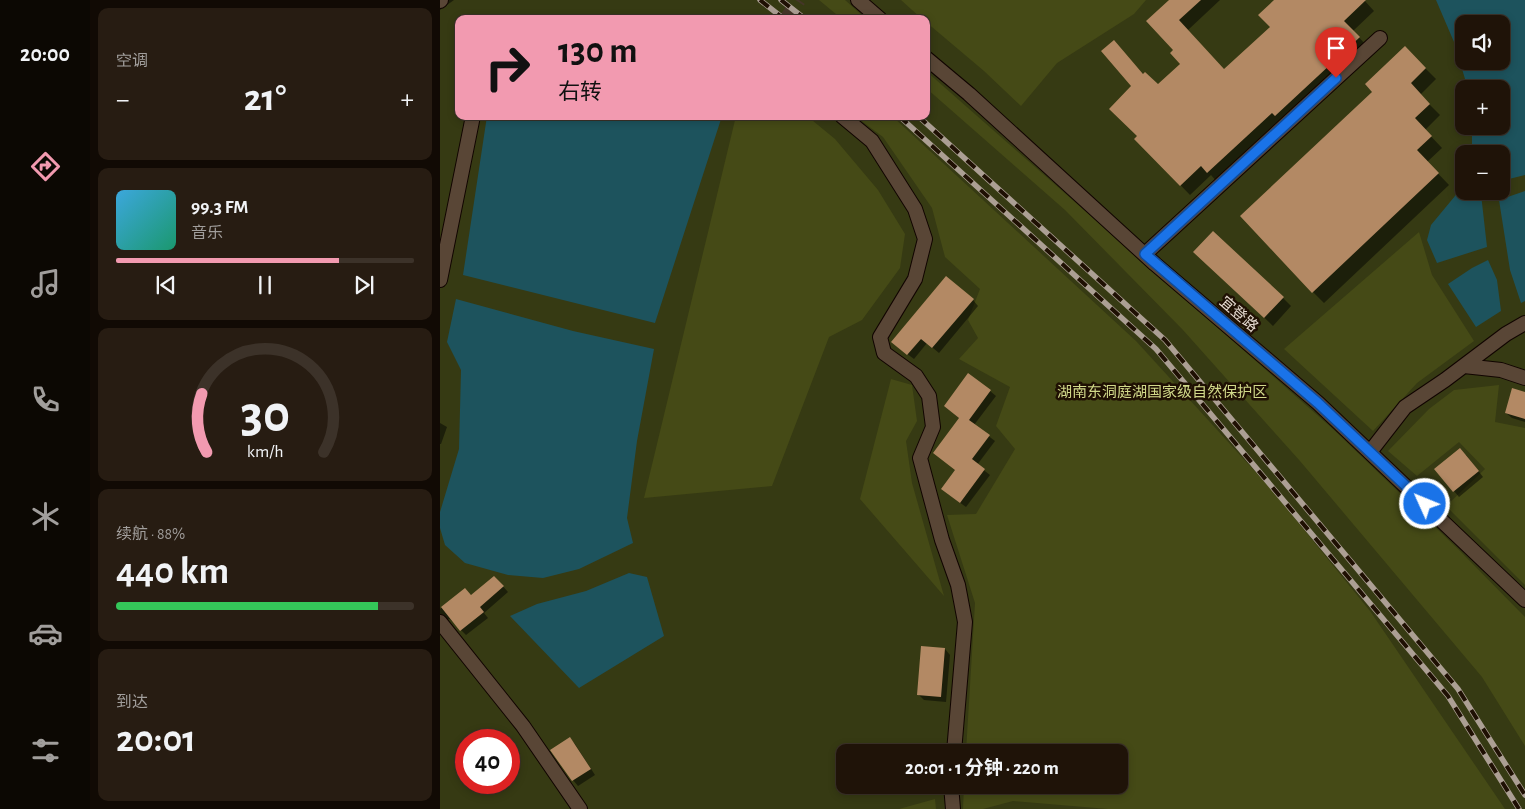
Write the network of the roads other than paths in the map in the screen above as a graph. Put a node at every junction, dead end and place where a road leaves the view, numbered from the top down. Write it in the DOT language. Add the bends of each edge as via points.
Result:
graph roads {
  1 [pos="858,0"];
  2 [pos="875,15"];
  3 [pos="1380,38"];
  4 [pos="930,61"];
  5 [pos="472,120"];
  6 [pos="847,120"];
  7 [pos="1145,254"];
  8 [pos="440,280"];
  9 [pos="1525,322"];
  10 [pos="1464,366"];
  11 [pos="1525,378"];
  12 [pos="1370,452"];
  13 [pos="1525,600"];
  14 [pos="440,622"];
  15 [pos="955,744"];
  16 [pos="951,794"];
  17 [pos="580,809"];
  18 [pos="952,809"];
  1 -- 2 [label="street"];
  3 -- 7 [label="street"];
  4 -- 7 [label="street, 宜登路"];
  5 -- 8 [label="street"];
  6 -- 15 [label="street" via="872,141 915,209 925,239 915,279 880,337 884,353 916,376 929,396 933,427 920,458 958,585 965,622"];
  7 -- 12 [label="street, 宜登路"];
  9 -- 10 [label="street"];
  10 -- 11 [label="street" via="1501,370"];
  10 -- 12 [label="street" via="1406,407"];
  12 -- 13 [label="street, 宜登路"];
  14 -- 17 [label="street" via="522,726"];
  16 -- 18 [label="street"];
}
